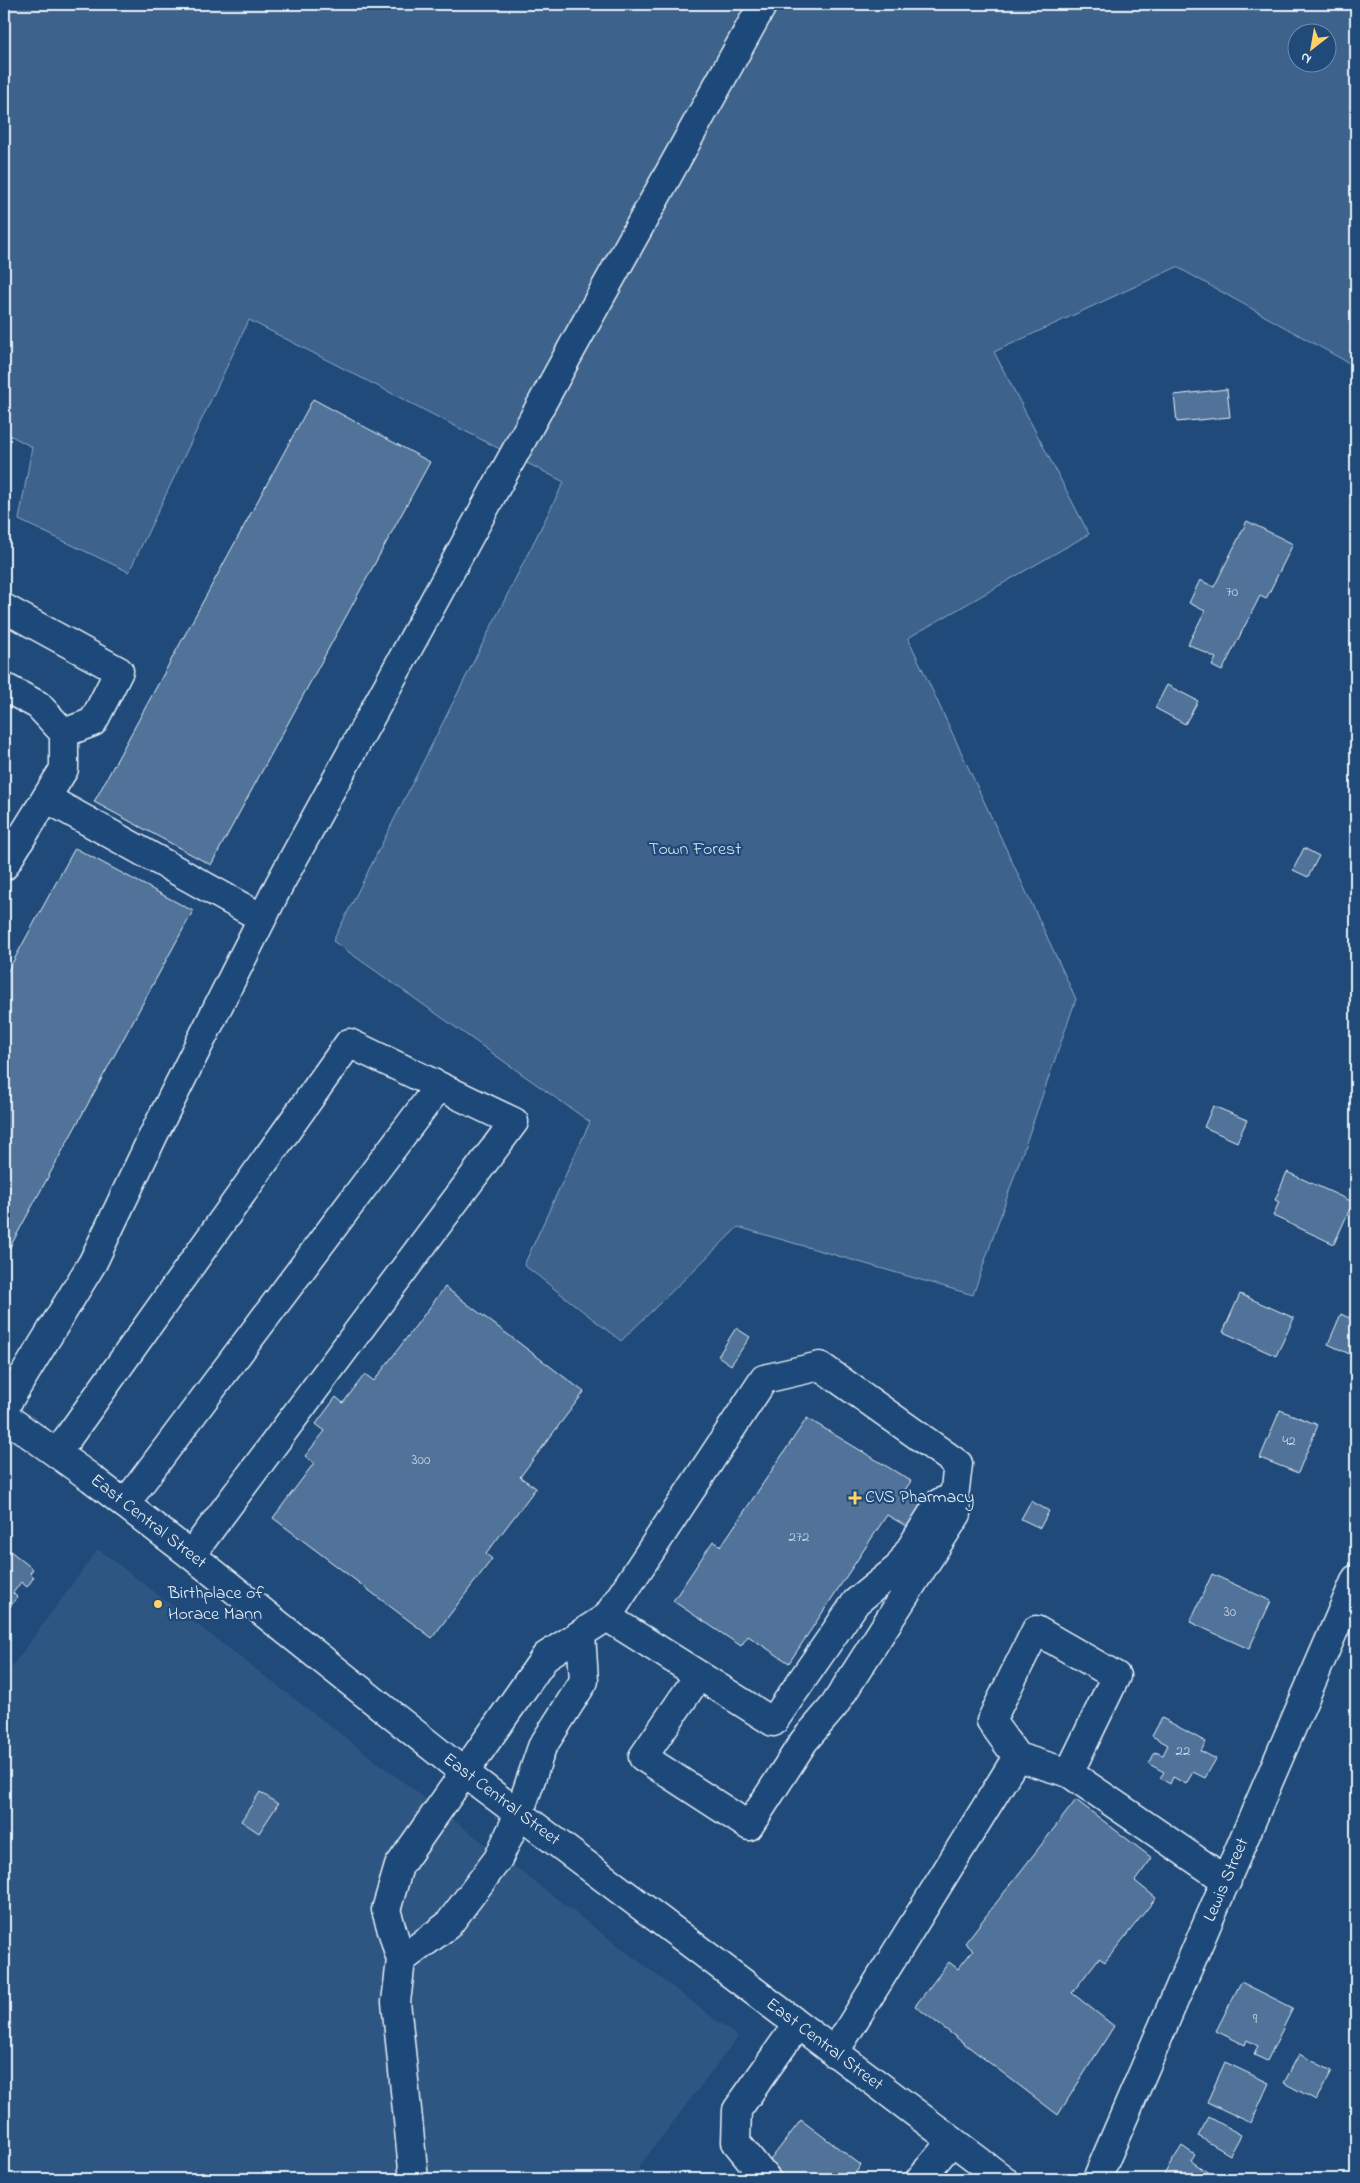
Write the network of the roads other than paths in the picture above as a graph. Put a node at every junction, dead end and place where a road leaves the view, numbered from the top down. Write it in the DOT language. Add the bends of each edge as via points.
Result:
graph roads {
  1 [pos="763,4"];
  2 [pos="4,608"];
  3 [pos="4,687"];
  4 [pos="64,733"];
  5 [pos="46,798"];
  6 [pos="4,866"];
  7 [pos="262,918"];
  8 [pos="439,1086"];
  9 [pos="4,1408"];
  10 [pos="4,1416"];
  11 [pos="57,1453"];
  12 [pos="954,1497"];
  13 [pos="125,1504"];
  14 [pos="191,1556"];
  15 [pos="1356,1579"];
  16 [pos="607,1617"];
  17 [pos="582,1634"];
  18 [pos="699,1675"];
  19 [pos="773,1722"];
  20 [pos="804,1741"];
  21 [pos="1017,1757"];
  22 [pos="466,1774"];
  23 [pos="1069,1774"];
  24 [pos="519,1814"];
  25 [pos="1227,1881"];
  26 [pos="401,1960"];
  27 [pos="797,2025"];
  28 [pos="834,2053"];
  29 [pos="952,2141"];
  30 [pos="414,2179"];
  31 [pos="766,2179"];
  32 [pos="920,2179"];
  33 [pos="1003,2179"];
  34 [pos="1098,2179"];
  1 -- 7 [label="street"];
  2 -- 4 [label="street" via="119,671 93,722"];
  3 -- 4 [label="street" via="38,705"];
  4 -- 5 [label="street" via="64,769"];
  5 -- 6 [label="street"];
  5 -- 7 [label="street"];
  7 -- 9 [label="street" via="93,1262"];
  8 -- 11 [label="street" via="349,1043"];
  8 -- 13 [label="street"];
  8 -- 14 [label="street" via="514,1122"];
  10 -- 11 [label="street, East Central Street"];
  11 -- 13 [label="street, East Central Street"];
  12 -- 16 [label="street" via="958,1464 820,1366 764,1379"];
  12 -- 19 [label="street" via="939,1503 899,1567 856,1602"];
  12 -- 20 [label="street" via="957,1514 834,1706"];
  13 -- 14 [label="street, East Central Street"];
  14 -- 22 [label="street, East Central Street"];
  15 -- 25 [label="street, Lewis Street"];
  16 -- 17 [label="street"];
  16 -- 18 [label="street"];
  17 -- 22 [label="street" via="546,1656"];
  17 -- 24 [label="street" via="584,1681 542,1747"];
  18 -- 19 [label="street"];
  18 -- 20 [label="street" via="643,1757 749,1826"];
  19 -- 20 [label="street"];
  21 -- 23 [label="street"];
  21 -- 23 [label="street" via="990,1721 1036,1630 1116,1676"];
  21 -- 28 [label="street"];
  22 -- 24 [label="street, East Central Street"];
  22 -- 26 [label="street" via="399,1866 386,1910"];
  23 -- 25 [label="street"];
  24 -- 26 [label="street" via="498,1859 448,1925"];
  24 -- 27 [label="street, East Central Street"];
  25 -- 34 [label="street, Lewis Street"];
  26 -- 30 [label="street" via="396,2002"];
  27 -- 28 [label="street, East Central Street"];
  27 -- 31 [label="street" via="737,2110 736,2142"];
  28 -- 29 [label="street, East Central Street"];
  29 -- 32 [label="street"];
  29 -- 33 [label="street, East Central Street"];
}
